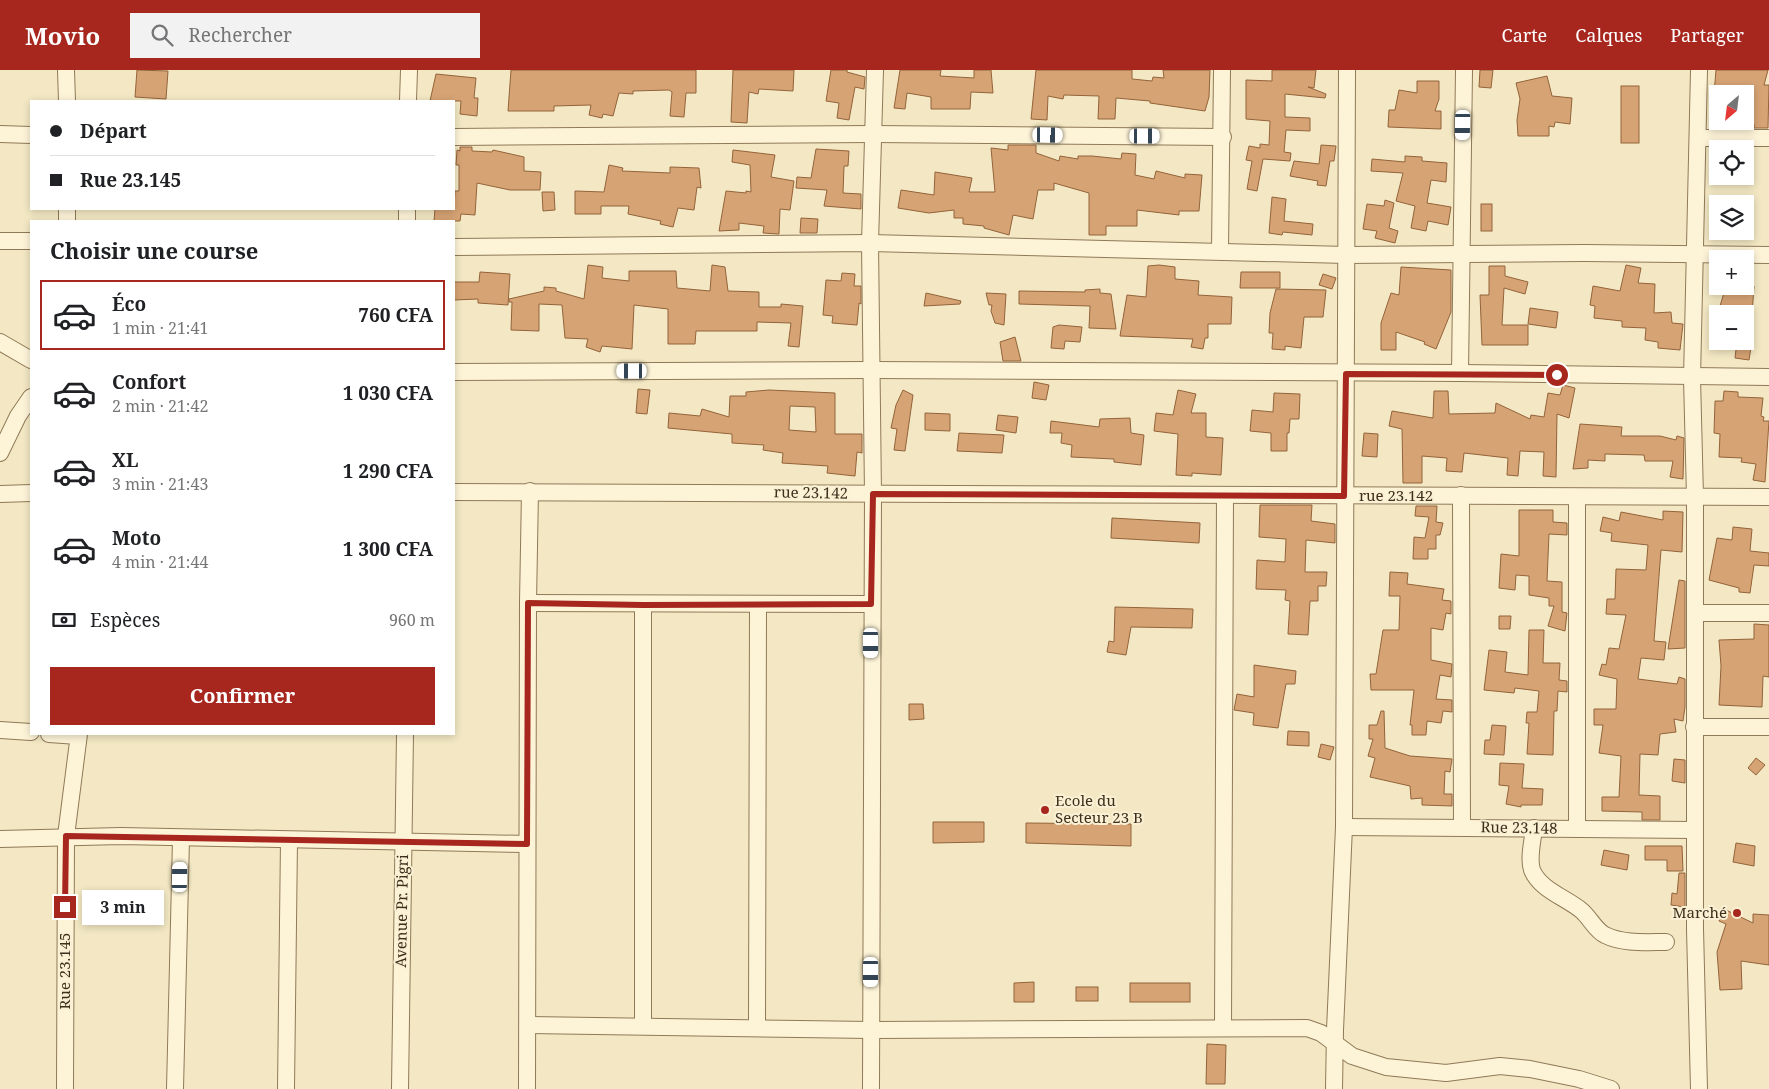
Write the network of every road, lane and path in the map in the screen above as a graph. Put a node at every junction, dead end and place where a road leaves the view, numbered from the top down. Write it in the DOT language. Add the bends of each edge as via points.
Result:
graph roads {
  1 [pos="66,70"];
  2 [pos="408,70"];
  3 [pos="875,70"];
  4 [pos="1222,70"];
  5 [pos="1347,70"];
  6 [pos="1464,70"];
  7 [pos="1699,70"];
  8 [pos="67,100"];
  9 [pos="408,100"];
  10 [pos="0,134"];
  11 [pos="873,134"];
  12 [pos="30,135"];
  13 [pos="455,137"];
  14 [pos="1223,137"];
  15 [pos="1698,138"];
  16 [pos="1769,138"];
  17 [pos="0,241"];
  18 [pos="30,241"];
  19 [pos="870,243"];
  20 [pos="455,247"];
  21 [pos="1220,251"];
  22 [pos="1461,254"];
  23 [pos="1769,255"];
  24 [pos="1346,256"];
  25 [pos="1696,256"];
  26 [pos="0,342"];
  27 [pos="30,359"];
  28 [pos="870,370"];
  29 [pos="455,372"];
  30 [pos="1460,373"];
  31 [pos="1346,374"];
  32 [pos="1769,377"];
  33 [pos="1692,378"];
  34 [pos="30,398"];
  35 [pos="0,453"];
  36 [pos="530,491"];
  37 [pos="455,492"];
  38 [pos="30,493"];
  39 [pos="0,494"];
  40 [pos="873,494"];
  41 [pos="1225,495"];
  42 [pos="1344,496"];
  43 [pos="1461,496"];
  44 [pos="1577,497"];
  45 [pos="1695,497"];
  46 [pos="1769,497"];
  47 [pos="528,603"];
  48 [pos="871,604"];
  49 [pos="643,605"];
  50 [pos="758,605"];
  51 [pos="1695,613"];
  52 [pos="1769,613"];
  53 [pos="1694,727"];
  54 [pos="1769,727"];
  55 [pos="0,730"];
  56 [pos="30,732"];
  57 [pos="78,735"];
  58 [pos="405,735"];
  59 [pos="1344,827"];
  60 [pos="1462,827"];
  61 [pos="1534,828"];
  62 [pos="1577,828"];
  63 [pos="1694,830"];
  64 [pos="66,836"];
  65 [pos="181,838"];
  66 [pos="0,839"];
  67 [pos="289,840"];
  68 [pos="403,842"];
  69 [pos="527,844"];
  70 [pos="1666,942"];
  71 [pos="528,1025"];
  72 [pos="643,1026"];
  73 [pos="757,1028"];
  74 [pos="1223,1028"];
  75 [pos="871,1030"];
  76 [pos="1334,1043"];
  77 [pos="65,1089"];
  78 [pos="175,1089"];
  79 [pos="286,1089"];
  80 [pos="400,1089"];
  81 [pos="527,1089"];
  82 [pos="871,1089"];
  83 [pos="1334,1089"];
  84 [pos="1611,1089"];
  85 [pos="1699,1089"];
  1 -- 8 [label="street"];
  2 -- 9 [label="street"];
  3 -- 11 [label="street"];
  4 -- 14 [label="street"];
  5 -- 24 [label="street"];
  6 -- 22 [label="street"];
  7 -- 15 [label="street"];
  10 -- 12 [label="street"];
  11 -- 13 [label="street"];
  11 -- 14 [label="street"];
  11 -- 19 [label="street"];
  14 -- 21 [label="street"];
  15 -- 16 [label="street"];
  15 -- 25 [label="street"];
  17 -- 18 [label="street"];
  19 -- 20 [label="street"];
  19 -- 21 [label="street"];
  19 -- 28 [label="street"];
  21 -- 24 [label="street"];
  22 -- 24 [label="street"];
  22 -- 25 [label="street"];
  22 -- 30 [label="street"];
  23 -- 25 [label="street"];
  24 -- 31 [label="street"];
  25 -- 33 [label="street"];
  26 -- 27 [label="street"];
  28 -- 29 [label="street"];
  28 -- 31 [label="street"];
  28 -- 40 [label="street"];
  30 -- 31 [label="street"];
  30 -- 33 [label="street"];
  31 -- 42 [label="street"];
  32 -- 33 [label="street"];
  33 -- 45 [label="street"];
  34 -- 35 [label="street"];
  36 -- 37 [label="street, rue 23.142"];
  36 -- 40 [label="street, rue 23.142"];
  36 -- 47 [label="street"];
  38 -- 39 [label="street"];
  40 -- 41 [label="street, rue 23.142"];
  40 -- 48 [label="street"];
  41 -- 42 [label="street, rue 23.142"];
  41 -- 74 [label="street"];
  42 -- 43 [label="street, rue 23.142"];
  42 -- 59 [label="street"];
  43 -- 44 [label="street, rue 23.142"];
  43 -- 60 [label="street"];
  44 -- 45 [label="street, rue 23.142"];
  44 -- 62 [label="street"];
  45 -- 46 [label="street, rue 23.142"];
  45 -- 51 [label="street"];
  47 -- 49 [label="street"];
  47 -- 69 [label="street"];
  48 -- 50 [label="street"];
  48 -- 75 [label="street"];
  49 -- 50 [label="street"];
  49 -- 72 [label="street"];
  50 -- 73 [label="street"];
  51 -- 52 [label="street"];
  51 -- 53 [label="street"];
  53 -- 54 [label="street"];
  53 -- 63 [label="street"];
  55 -- 56 [label="street"];
  57 -- 64 [label="street, Rue 23.145"];
  58 -- 68 [label="street, Avenue Pr. Pigri"];
  59 -- 60 [label="street, Rue 23.148"];
  59 -- 76 [label="street"];
  60 -- 61 [label="street, Rue 23.148"];
  61 -- 62 [label="street, Rue 23.148"];
  61 -- 70 [label="street" via="1533,871 1547,887 1580,910 1607,936 1633,942"];
  62 -- 63 [label="street, Rue 23.148"];
  63 -- 85 [label="street"];
  64 -- 65 [label="street"];
  64 -- 66 [label="street"];
  64 -- 77 [label="street, Rue 23.145"];
  65 -- 67 [label="street"];
  65 -- 78 [label="street"];
  67 -- 68 [label="street"];
  67 -- 79 [label="street"];
  68 -- 69 [label="street"];
  68 -- 80 [label="street, Avenue Pr. Pigri"];
  69 -- 71 [label="street"];
  71 -- 72 [label="street"];
  71 -- 81 [label="street"];
  72 -- 73 [label="street"];
  73 -- 75 [label="street"];
  74 -- 75 [label="street"];
  74 -- 76 [label="street" via="1307,1028"];
  75 -- 82 [label="street"];
  76 -- 83 [label="street"];
  76 -- 84 [label="street" via="1352,1056 1386,1067 1446,1073 1500,1066 1579,1079"];
}
